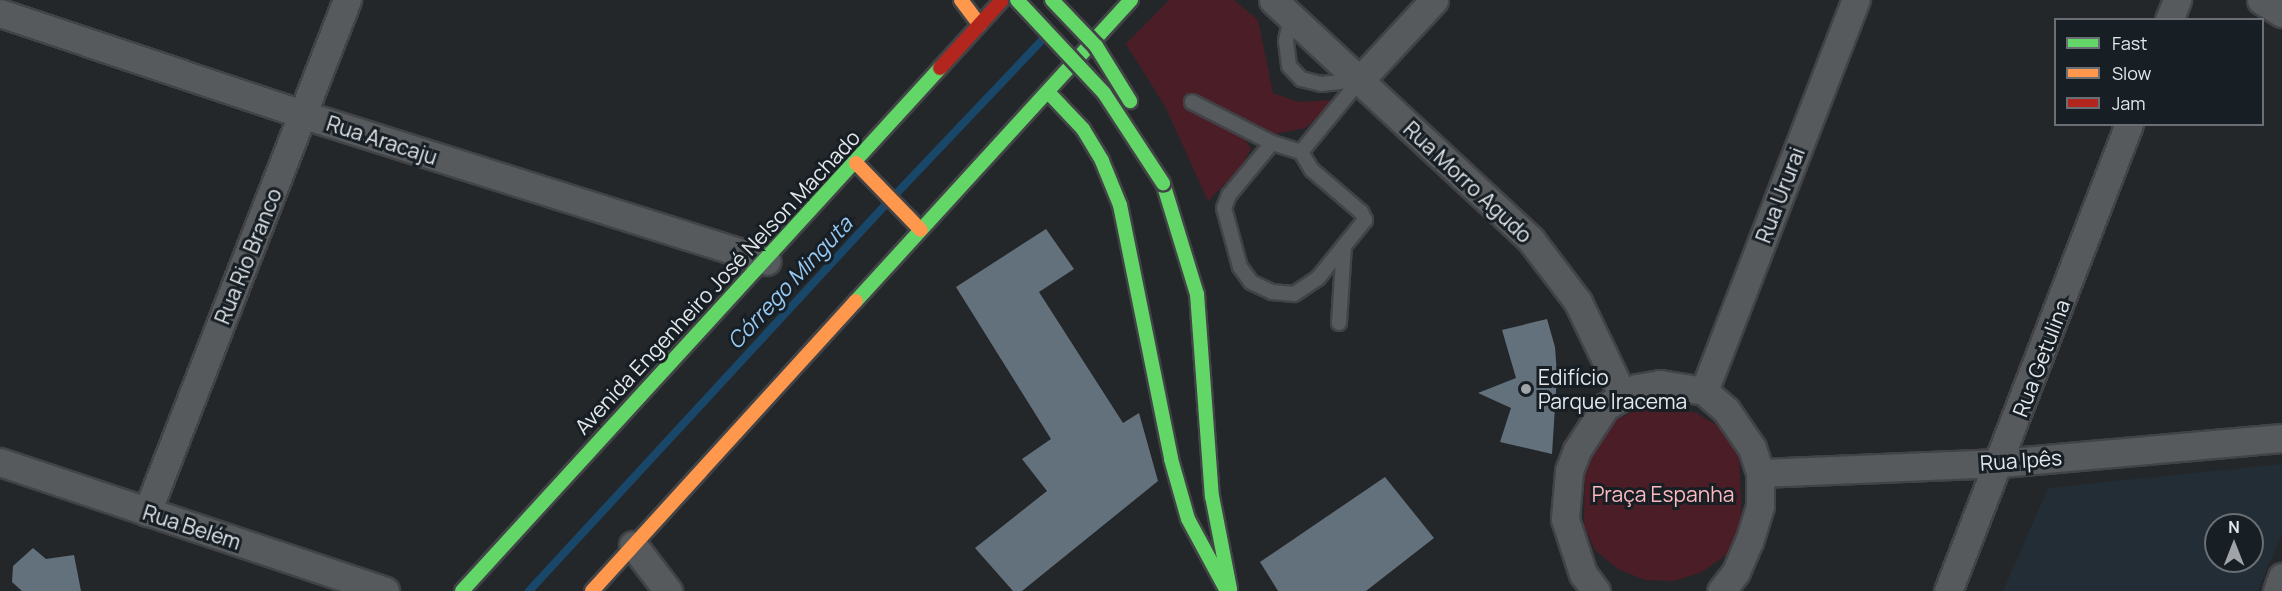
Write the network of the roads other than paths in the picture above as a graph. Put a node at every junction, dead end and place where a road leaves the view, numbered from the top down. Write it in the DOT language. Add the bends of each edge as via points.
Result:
graph roads {
  1 [pos="347,0"];
  2 [pos="961,0"];
  3 [pos="1002,0"];
  4 [pos="1017,0"];
  5 [pos="1052,0"];
  6 [pos="1131,0"];
  7 [pos="1434,0"];
  8 [pos="1856,0"];
  9 [pos="2177,0"];
  10 [pos="2261,0"];
  11 [pos="1282,8"];
  12 [pos="0,13"];
  13 [pos="2282,13"];
  14 [pos="2170,18"];
  15 [pos="980,26"];
  16 [pos="1360,80"];
  17 [pos="1048,92"];
  18 [pos="1192,102"];
  19 [pos="304,115"];
  20 [pos="2128,126"];
  21 [pos="1272,142"];
  22 [pos="1301,152"];
  23 [pos="856,163"];
  24 [pos="1163,183"];
  25 [pos="921,230"];
  26 [pos="1344,246"];
  27 [pos="766,261"];
  28 [pos="1339,323"];
  29 [pos="1704,391"];
  30 [pos="1622,394"];
  31 [pos="2282,438"];
  32 [pos="0,462"];
  33 [pos="2001,463"];
  34 [pos="1760,473"];
  35 [pos="147,512"];
  36 [pos="633,545"];
  37 [pos="2282,577"];
  38 [pos="1731,585"];
  39 [pos="385,591"];
  40 [pos="462,591"];
  41 [pos="592,591"];
  42 [pos="668,591"];
  43 [pos="1229,591"];
  44 [pos="1596,591"];
  45 [pos="1948,591"];
  46 [pos="2277,591"];
  1 -- 19 [label="street, Rua Rio Branco"];
  2 -- 15 [label="main road"];
  3 -- 15 [label="main road, Avenida Engenheiro José Nelson Machado"];
  4 -- 24 [label="main road, bridge" via="1104,93"];
  5 -- 24 [label="main road, bridge" via="1096,46 1120,80"];
  6 -- 17 [label="main road"];
  7 -- 16 [label="street"];
  8 -- 29 [label="street, Rua Ururai"];
  9 -- 14 [label="street"];
  10 -- 13 [label="street"];
  11 -- 16 [label="street, Rua Morro Agudo"];
  11 -- 16 [label="lane" via="1289,66 1301,79 1321,84"];
  12 -- 19 [label="street, Rua Aracaju"];
  15 -- 23 [label="main road, Avenida Engenheiro José Nelson Machado"];
  16 -- 22 [label="lane"];
  16 -- 30 [label="street, Rua Morro Agudo" via="1554,266 1578,302"];
  17 -- 25 [label="main road"];
  17 -- 43 [label="main road" via="1083,129 1102,161 1120,205 1174,469 1188,519"];
  18 -- 21 [label="lane"];
  19 -- 27 [label="street, Rua Aracaju"];
  19 -- 35 [label="street, Rua Rio Branco"];
  20 -- 33 [label="street, Rua Getulina"];
  21 -- 22 [label="lane"];
  21 -- 26 [label="lane" via="1229,195 1224,208 1240,267 1251,282 1272,292 1294,294 1318,278"];
  22 -- 26 [label="lane" via="1312,170 1361,212 1365,220"];
  23 -- 25 [label="main road"];
  23 -- 27 [label="main road, Avenida Engenheiro José Nelson Machado"];
  24 -- 43 [label="main road" via="1197,294 1212,496"];
  25 -- 36 [label="main road"];
  26 -- 28 [label="lane"];
  27 -- 40 [label="main road, Avenida Engenheiro José Nelson Machado"];
  29 -- 30 [label="street" via="1660,384"];
  29 -- 34 [label="street" via="1740,428"];
  30 -- 44 [label="street" via="1605,407 1577,450 1565,494 1565,519 1572,549 1582,574"];
  31 -- 33 [label="street, Rua Ipês"];
  32 -- 35 [label="street, Rua Belém"];
  33 -- 34 [label="street, Rua Ipês"];
  33 -- 45 [label="street, Rua Getulina"];
  34 -- 38 [label="street" via="1760,506"];
  35 -- 39 [label="street, Rua Belém"];
  36 -- 41 [label="main road"];
  36 -- 42 [label="street"];
  37 -- 46 [label="street"];
}
